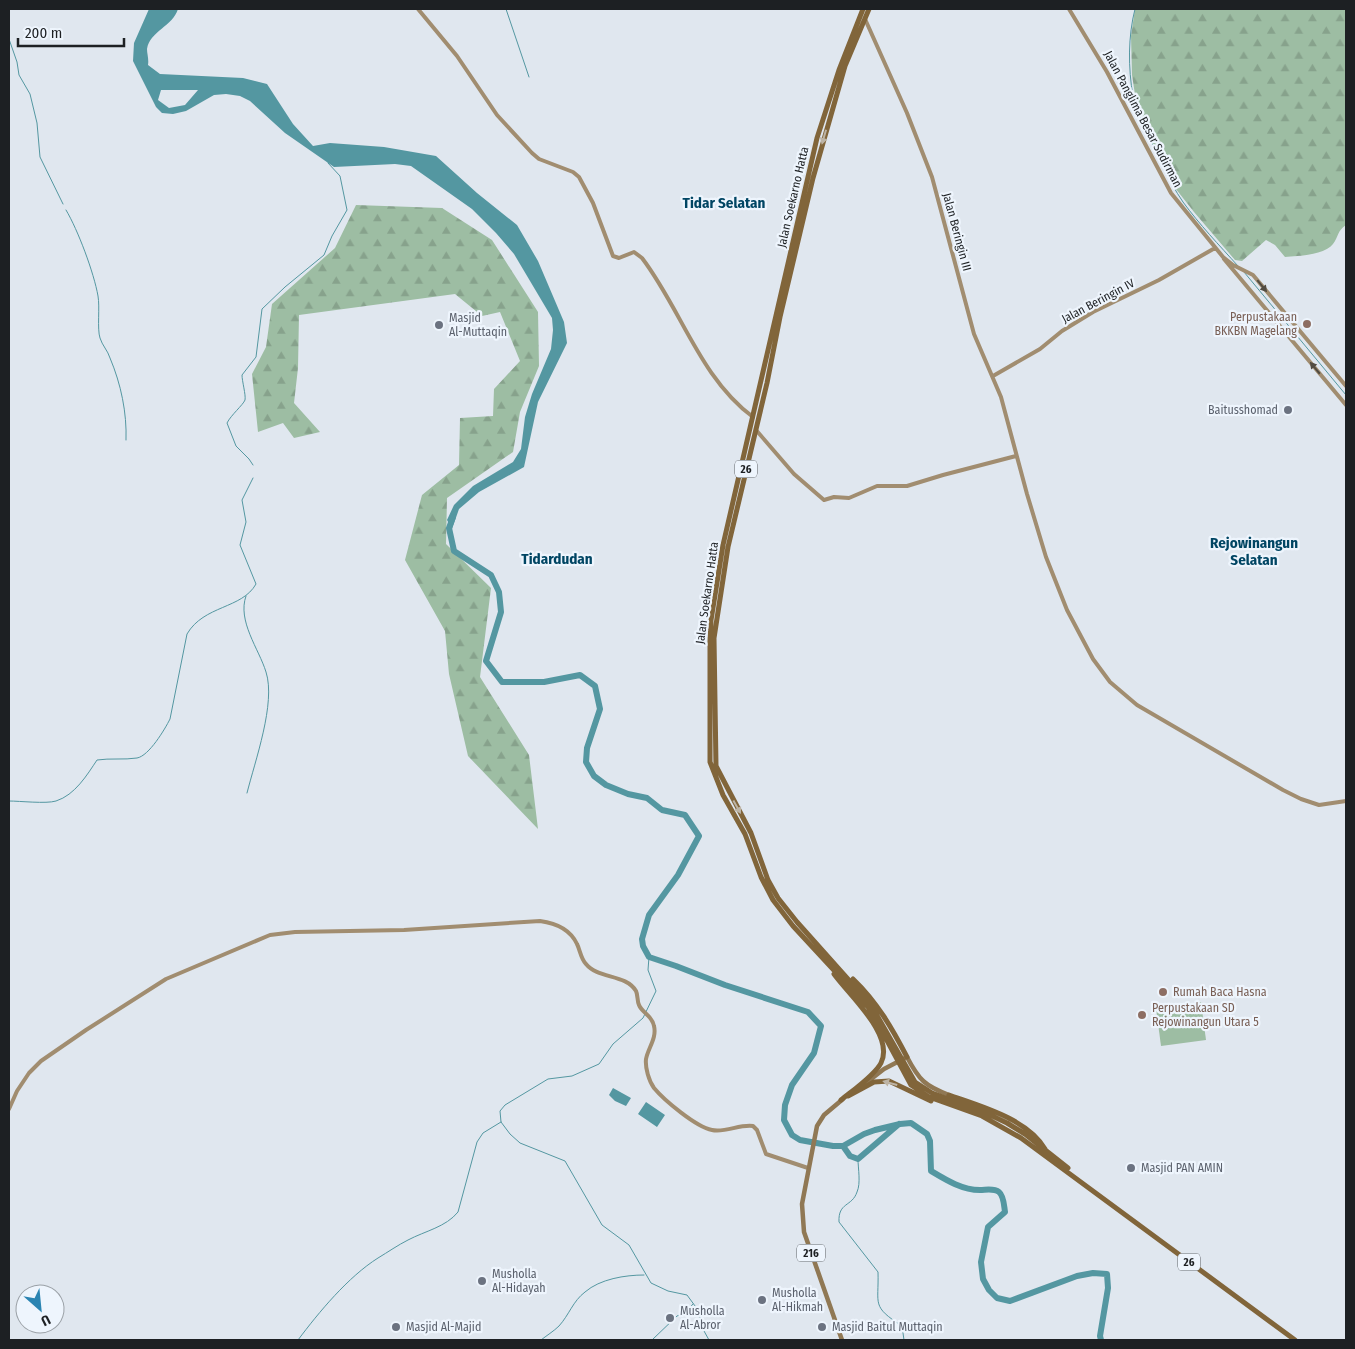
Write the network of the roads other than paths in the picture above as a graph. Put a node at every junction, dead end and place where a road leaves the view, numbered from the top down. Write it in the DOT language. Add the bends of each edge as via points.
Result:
graph roads {
  1 [pos="418,9"];
  2 [pos="868,9"];
  3 [pos="1070,9"];
  4 [pos="863,13"];
  5 [pos="1215,248"];
  6 [pos="1223,257"];
  7 [pos="1242,269"];
  8 [pos="1238,277"];
  9 [pos="1278,305"];
  10 [pos="1269,312"];
  11 [pos="765,376"];
  12 [pos="992,376"];
  13 [pos="1346,386"];
  14 [pos="1346,405"];
  15 [pos="753,417"];
  16 [pos="756,429"];
  17 [pos="1016,456"];
  18 [pos="713,762"];
  19 [pos="1346,801"];
  20 [pos="820,952"];
  21 [pos="907,1057"];
  22 [pos="949,1095"];
  23 [pos="841,1100"];
  24 [pos="9,1109"];
  25 [pos="984,1116"];
  26 [pos="1046,1151"];
  27 [pos="808,1168"];
  28 [pos="1083,1183"];
  29 [pos="842,1340"];
  30 [pos="1295,1340"];
  1 -- 15 [label="street" via="457,56 497,115 532,153 579,177 596,210 613,256 619,258 634,252 641,257 706,363 726,391"];
  2 -- 4 [label="highway, Jalan Soekarno Hatta / 26"];
  3 -- 5 [label="street, Jalan Panglima Besar Sudirman" via="1171,193"];
  4 -- 11 [label="highway, Jalan Soekarno Hatta / 26" via="823,142"];
  4 -- 12 [label="street, Jalan Beringin III" via="926,160 974,334"];
  5 -- 6 [label="street, Jalan Panglima Besar Sudirman"];
  5 -- 12 [label="street, Jalan Beringin IV" via="1093,312 1040,349"];
  6 -- 7 [label="street, Jalan Panglima Besar Sudirman"];
  6 -- 8 [label="street, Jalan Panglima Besar Sudirman"];
  7 -- 8 [label="street"];
  7 -- 9 [label="street, Jalan Panglima Besar Sudirman, one-way" via="1253,275"];
  8 -- 10 [label="street, Jalan Panglima Besar Sudirman"];
  9 -- 10 [label="street"];
  9 -- 13 [label="street, Jalan Panglima Besar Sudirman"];
  14 -- 10 [label="street, Jalan Panglima Besar Sudirman, one-way"];
  11 -- 15 [label="highway, Jalan Soekarno Hatta / 26"];
  11 -- 16 [label="highway, Jalan Soekarno Hatta / 26"];
  12 -- 17 [label="street, Jalan Beringin III" via="1001,397"];
  15 -- 18 [label="highway, Jalan Soekarno Hatta / 26" via="728,523 711,620"];
  16 -- 17 [label="street" via="794,474 824,500 849,498 877,486 907,486"];
  16 -- 18 [label="highway, Jalan Soekarno Hatta / 26" via="728,547 716,626"];
  17 -- 19 [label="street, Jalan Beringin III" via="1045,554 1067,610 1110,682 1150,713 1283,790 1319,805"];
  18 -- 20 [label="highway, Jalan Soekarno Hatta / 26" via="752,833 774,892"];
  20 -- 21 [label="highway" via="877,1005"];
  20 -- 23 [label="highway" via="871,1020 884,1048 876,1069"];
  20 -- 25 [label="highway, Jalan Soekarno Hatta / 26" via="873,1015 911,1085 930,1097"];
  21 -- 22 [label="main road" via="920,1080"];
  21 -- 23 [label="main road, 216" via="884,1069"];
  22 -- 26 [label="highway" via="1014,1122 1033,1134"];
  25 -- 23 [label="highway, one-way" via="955,1110 889,1081 874,1082"];
  23 -- 27 [label="main road, 216" via="820,1120"];
  24 -- 27 [label="street" via="29,1073 80,1034 166,979 270,935 540,921 550,922 570,933 588,966 635,990 639,1006 651,1018 655,1028 646,1065 651,1082 658,1091 706,1128 754,1126 766,1154"];
  25 -- 26 [label="highway, 26" via="1025,1134"];
  25 -- 28 [label="highway, 26" via="1021,1138"];
  26 -- 28 [label="highway, 26"];
  27 -- 29 [label="main road, 216" via="802,1204 804,1232"];
  28 -- 30 [label="highway, 26"];
}
